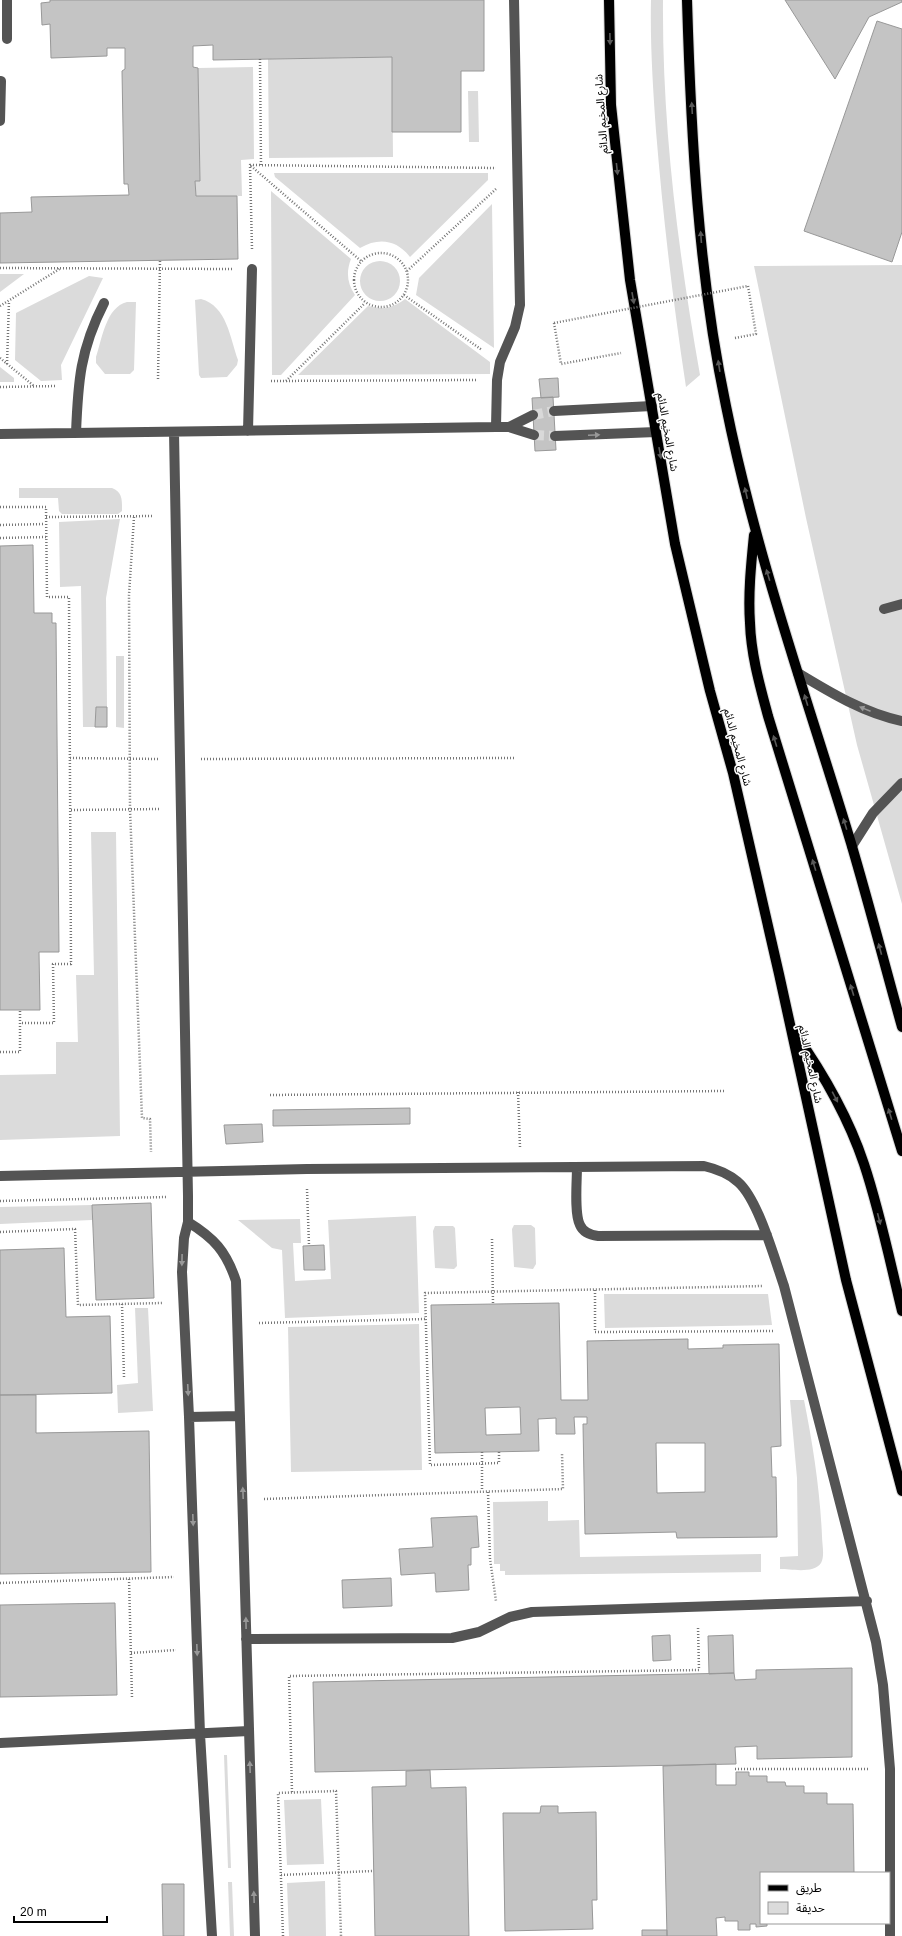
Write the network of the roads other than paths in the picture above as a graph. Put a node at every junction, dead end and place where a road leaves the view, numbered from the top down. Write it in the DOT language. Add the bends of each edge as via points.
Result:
graph roads {
  1 [pos="7,0"];
  2 [pos="514,0"];
  3 [pos="609,0"];
  4 [pos="687,0"];
  5 [pos="7,39"];
  6 [pos="1,81"];
  7 [pos="0,121"];
  8 [pos="252,269"];
  9 [pos="104,303"];
  10 [pos="652,406"];
  11 [pos="554,411"];
  12 [pos="533,415"];
  13 [pos="496,427"];
  14 [pos="509,427"];
  15 [pos="248,431"];
  16 [pos="174,432"];
  17 [pos="656,432"];
  18 [pos="76,433"];
  19 [pos="0,434"];
  20 [pos="534,435"];
  21 [pos="555,436"];
  22 [pos="754,531"];
  23 [pos="902,604"];
  24 [pos="884,609"];
  25 [pos="798,673"];
  26 [pos="902,721"];
  27 [pos="902,783"];
  28 [pos="852,846"];
  29 [pos="902,1027"];
  30 [pos="791,1029"];
  31 [pos="902,1151"];
  32 [pos="577,1167"];
  33 [pos="187,1172"];
  34 [pos="0,1176"];
  35 [pos="188,1222"];
  36 [pos="767,1234"];
  37 [pos="902,1311"];
  38 [pos="240,1416"];
  39 [pos="189,1417"];
  40 [pos="902,1491"];
  41 [pos="867,1601"];
  42 [pos="246,1639"];
  43 [pos="249,1731"];
  44 [pos="200,1734"];
  45 [pos="0,1743"];
  46 [pos="212,1936"];
  47 [pos="255,1936"];
  48 [pos="890,1936"];
  1 -- 5 [label="lane"];
  2 -- 13 [label="lane" via="520,305 515,327 500,362"];
  3 -- 10 [label="main road, شارع المخيم الدائم, one-way" via="611,105 630,280"];
  22 -- 4 [label="main road, one-way" via="725,404 704,269"];
  6 -- 7 [label="lane"];
  8 -- 15 [label="lane"];
  9 -- 18 [label="lane" via="83,351 78,386"];
  10 -- 11 [label="lane"];
  10 -- 17 [label="main road, شارع المخيم الدائم"];
  12 -- 14 [label="lane"];
  13 -- 14 [label="lane"];
  13 -- 15 [label="lane"];
  14 -- 20 [label="lane"];
  15 -- 16 [label="lane"];
  16 -- 18 [label="lane"];
  16 -- 33 [label="lane"];
  21 -- 17 [label="lane, one-way"];
  17 -- 30 [label="main road, شارع المخيم الدائم, one-way" via="675,544 710,691 733,773"];
  18 -- 19 [label="lane"];
  25 -- 22 [label="main road, one-way"];
  31 -- 22 [label="main road, one-way" via="770,724 756,671 750,625 749,578"];
  23 -- 24 [label="lane"];
  26 -- 25 [label="lane, one-way" via="886,718 848,703"];
  28 -- 25 [label="main road, one-way"];
  27 -- 28 [label="lane" via="873,813"];
  29 -- 28 [label="main road, one-way"];
  30 -- 37 [label="main road, one-way" via="825,1080 852,1134 872,1192"];
  30 -- 40 [label="main road, شارع المخيم الدائم" via="846,1280"];
  32 -- 33 [label="lane"];
  32 -- 36 [label="lane" via="704,1166 717,1169 739,1182 747,1192"];
  32 -- 36 [label="lane" via="578,1219 584,1231 591,1235"];
  33 -- 34 [label="lane"];
  33 -- 35 [label="lane"];
  35 -- 38 [label="lane" via="205,1232 219,1245 236,1281"];
  35 -- 39 [label="lane, one-way" via="182,1255"];
  36 -- 41 [label="lane" via="796,1330"];
  38 -- 39 [label="lane"];
  42 -- 38 [label="lane, one-way"];
  39 -- 44 [label="lane, one-way"];
  41 -- 42 [label="lane" via="532,1612 521,1613 479,1632 452,1638"];
  41 -- 48 [label="lane" via="883,1685 890,1769"];
  42 -- 43 [label="lane"];
  43 -- 44 [label="lane"];
  47 -- 43 [label="lane, one-way"];
  44 -- 45 [label="lane"];
  44 -- 46 [label="lane"];
}
